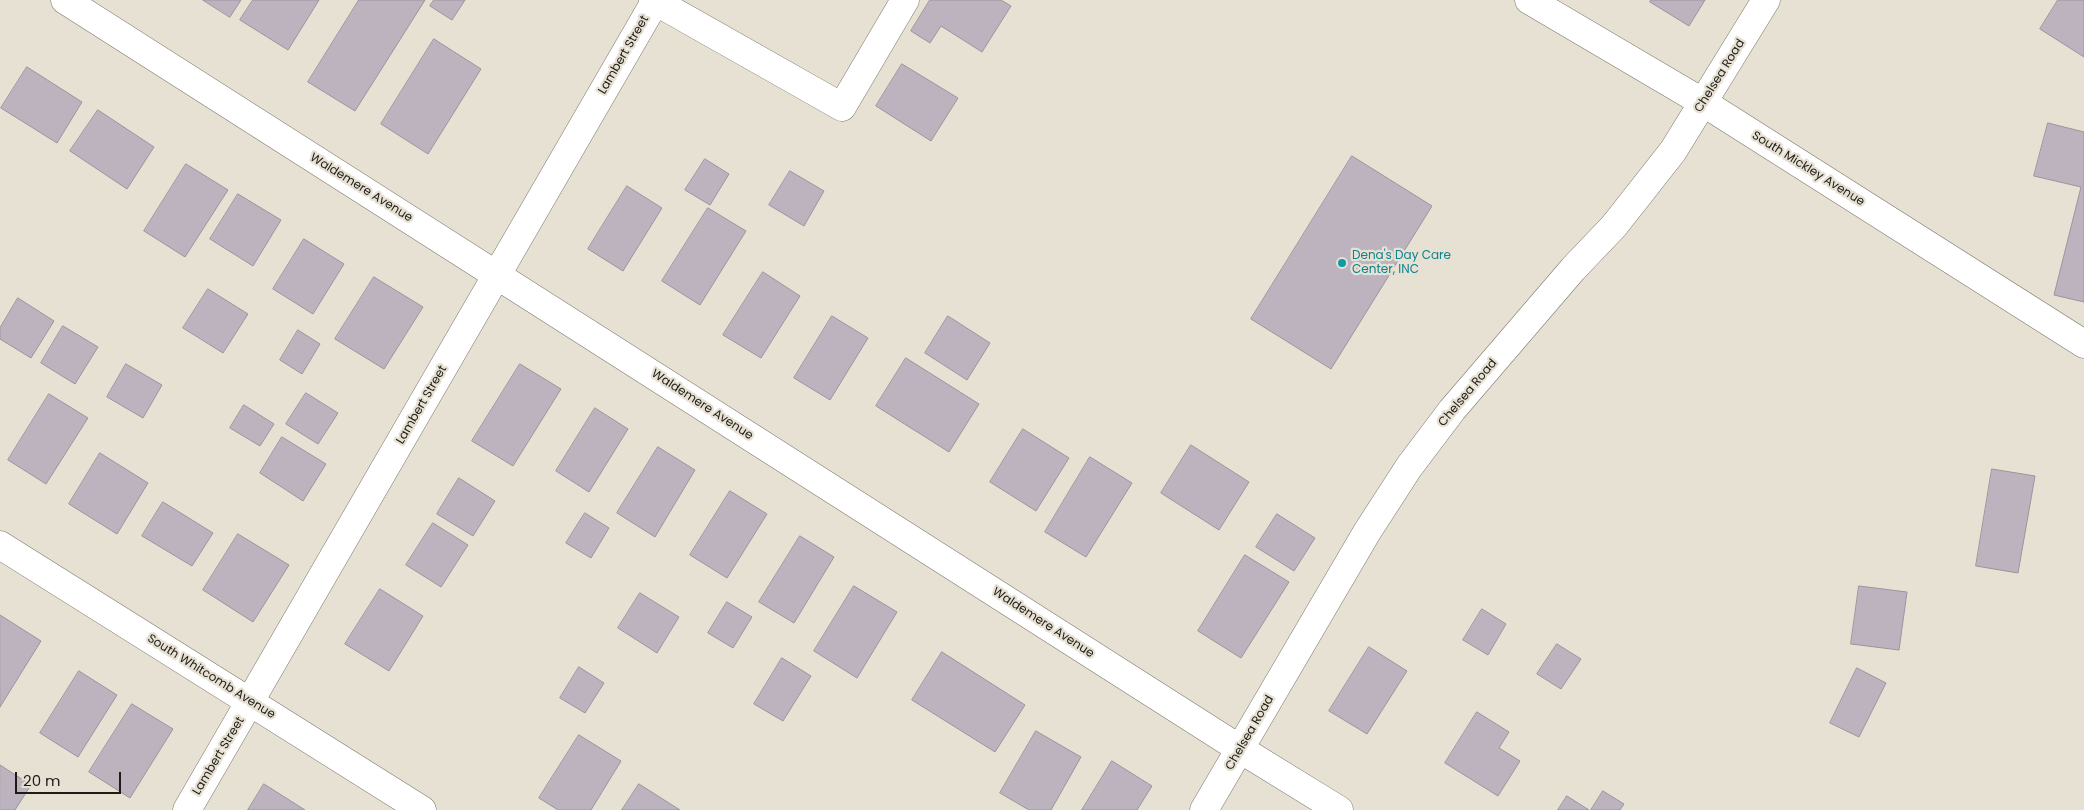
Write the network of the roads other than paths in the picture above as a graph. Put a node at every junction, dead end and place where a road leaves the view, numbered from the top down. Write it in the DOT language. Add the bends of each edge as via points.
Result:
graph roads {
  1 [pos="65,0"];
  2 [pos="655,0"];
  3 [pos="905,0"];
  4 [pos="1529,0"];
  5 [pos="1766,0"];
  6 [pos="1704,103"];
  7 [pos="497,274"];
  8 [pos="2084,344"];
  9 [pos="0,545"];
  10 [pos="250,702"];
  11 [pos="1240,749"];
  12 [pos="186,810"];
  13 [pos="422,810"];
  14 [pos="1204,810"];
  15 [pos="1339,810"];
  1 -- 7 [label="street, Waldemere Avenue"];
  2 -- 3 [label="street" via="842,107"];
  2 -- 7 [label="street, Lambert Street"];
  4 -- 6 [label="street, South Mickley Avenue"];
  5 -- 6 [label="street, Chelsea Road"];
  6 -- 8 [label="street, South Mickley Avenue"];
  6 -- 11 [label="street, Chelsea Road" via="1673,151 1614,226 1452,410 1409,467 1367,532"];
  7 -- 10 [label="street, Lambert Street"];
  7 -- 11 [label="street, Waldemere Avenue"];
  9 -- 10 [label="street, South Whitcomb Avenue"];
  10 -- 12 [label="street, Lambert Street"];
  10 -- 13 [label="street, South Whitcomb Avenue"];
  11 -- 14 [label="street, Chelsea Road"];
  11 -- 15 [label="street, Waldemere Avenue"];
}
